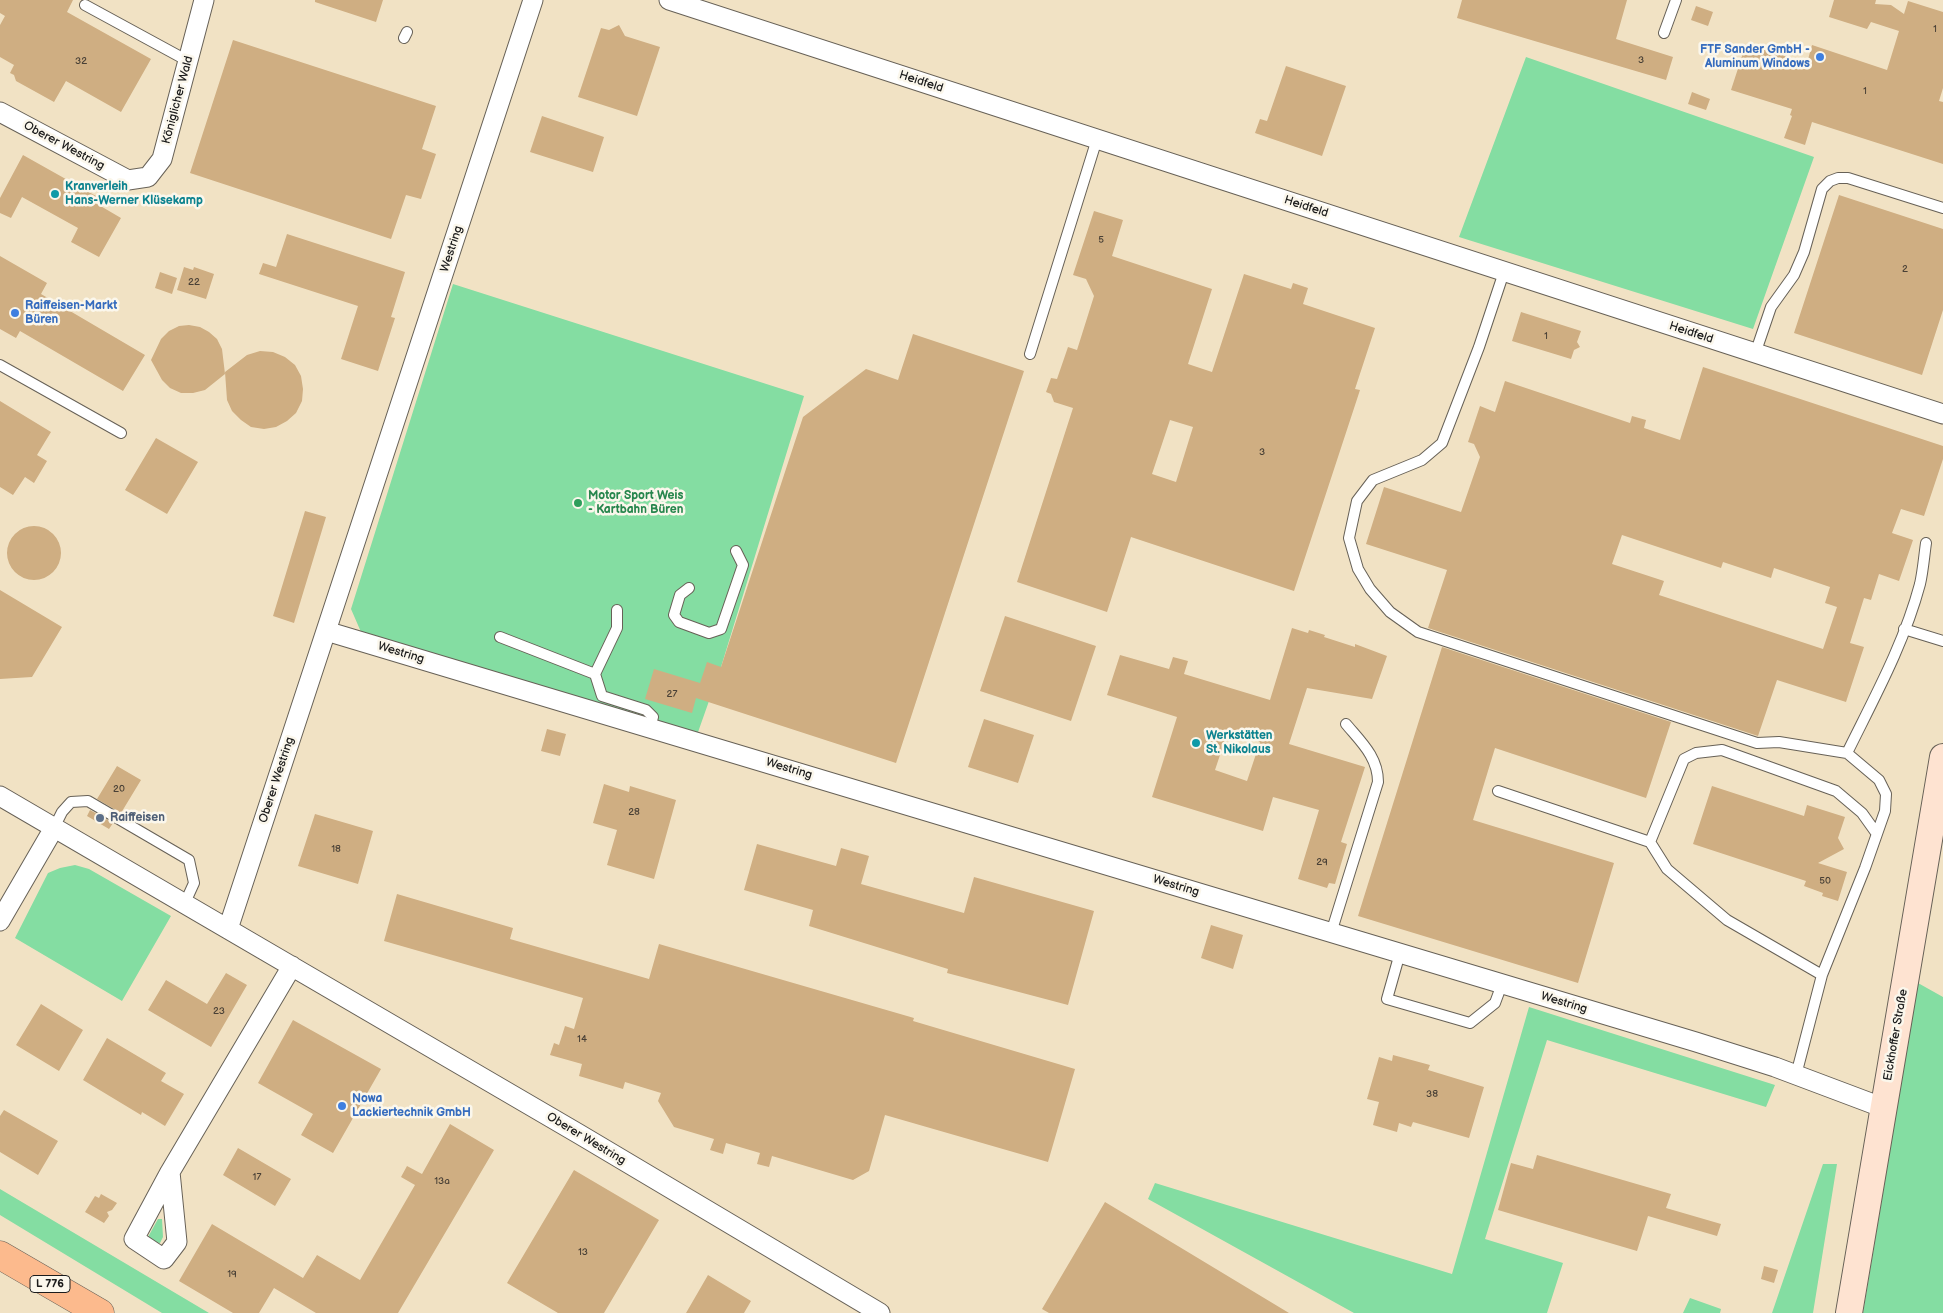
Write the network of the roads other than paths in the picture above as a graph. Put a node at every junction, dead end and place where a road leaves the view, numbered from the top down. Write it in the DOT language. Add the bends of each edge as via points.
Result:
graph roads {
  1 [pos="204,0"];
  2 [pos="533,0"];
  3 [pos="670,0"];
  4 [pos="1676,0"];
  5 [pos="85,5"];
  6 [pos="1664,33"];
  7 [pos="188,61"];
  8 [pos="0,112"];
  9 [pos="1097,139"];
  10 [pos="128,180"];
  11 [pos="1943,208"];
  12 [pos="1504,272"];
  13 [pos="1030,354"];
  14 [pos="1755,354"];
  15 [pos="0,364"];
  16 [pos="1943,414"];
  17 [pos="121,433"];
  18 [pos="1926,543"];
  19 [pos="736,551"];
  20 [pos="689,588"];
  21 [pos="618,610"];
  22 [pos="1904,629"];
  23 [pos="326,631"];
  24 [pos="500,637"];
  25 [pos="1943,641"];
  26 [pos="595,674"];
  27 [pos="1346,724"];
  28 [pos="650,728"];
  29 [pos="1847,753"];
  30 [pos="1943,757"];
  31 [pos="1498,791"];
  32 [pos="0,796"];
  33 [pos="54,828"];
  34 [pos="1877,834"];
  35 [pos="1650,842"];
  36 [pos="184,905"];
  37 [pos="0,922"];
  38 [pos="228,929"];
  39 [pos="1331,933"];
  40 [pos="1400,953"];
  41 [pos="292,966"];
  42 [pos="1822,975"];
  43 [pos="1502,984"];
  44 [pos="1796,1075"];
  45 [pos="1884,1108"];
  46 [pos="170,1172"];
  47 [pos="0,1255"];
  48 [pos="100,1313"];
  49 [pos="880,1313"];
  50 [pos="1849,1313"];
  1 -- 7 [label="street, Königlicher Wald"];
  2 -- 23 [label="street, Westring"];
  3 -- 9 [label="street, Heidfeld"];
  4 -- 6 [label="lane"];
  5 -- 7 [label="lane"];
  7 -- 10 [label="street, Königlicher Wald" via="162,159 148,177"];
  8 -- 10 [label="street, Oberer Westring"];
  9 -- 12 [label="street, Heidfeld"];
  9 -- 13 [label="lane"];
  11 -- 14 [label="lane" via="1848,178 1830,181 1822,189 1804,252 1794,275 1771,307"];
  12 -- 14 [label="street, Heidfeld"];
  12 -- 29 [label="lane" via="1442,443 1422,460 1372,480 1357,501 1349,538 1358,568 1370,589 1390,612 1418,632 1756,743 1779,742"];
  14 -- 16 [label="street, Heidfeld"];
  15 -- 17 [label="lane"];
  18 -- 22 [label="lane" via="1920,582"];
  19 -- 20 [label="lane" via="743,565 721,629 709,633 678,622 674,615 680,595"];
  21 -- 26 [label="lane" via="617,628"];
  22 -- 25 [label="lane"];
  22 -- 29 [label="lane" via="1893,660"];
  23 -- 28 [label="street, Westring"];
  23 -- 38 [label="street, Oberer Westring"];
  24 -- 26 [label="lane"];
  26 -- 28 [label="lane" via="602,696 646,710 653,718"];
  27 -- 39 [label="lane" via="1376,763 1378,782"];
  28 -- 39 [label="street, Westring"];
  29 -- 34 [label="lane" via="1879,780 1886,794 1885,812"];
  30 -- 45 [label="main road, Eickhoffer Straße"];
  31 -- 35 [label="lane"];
  32 -- 33 [label="street, Oberer Westring"];
  33 -- 36 [label="street, Oberer Westring"];
  33 -- 36 [label="lane" via="71,802 88,801 190,860 194,884"];
  33 -- 37 [label="street"];
  34 -- 35 [label="lane" via="1862,813 1836,791 1722,750 1696,752 1684,759"];
  34 -- 42 [label="lane"];
  35 -- 42 [label="lane" via="1667,870 1727,920"];
  36 -- 38 [label="street, Oberer Westring"];
  38 -- 41 [label="street, Oberer Westring"];
  39 -- 40 [label="street, Westring"];
  40 -- 43 [label="street, Westring"];
  40 -- 43 [label="lane" via="1387,999 1470,1023 1495,1003"];
  41 -- 46 [label="street"];
  41 -- 49 [label="street, Oberer Westring"];
  42 -- 44 [label="lane"];
  43 -- 44 [label="street, Westring"];
  44 -- 45 [label="street, Westring"];
  45 -- 50 [label="main road, Eickhoffer Straße"];
  47 -- 48 [label="main road, L 776"];
}
